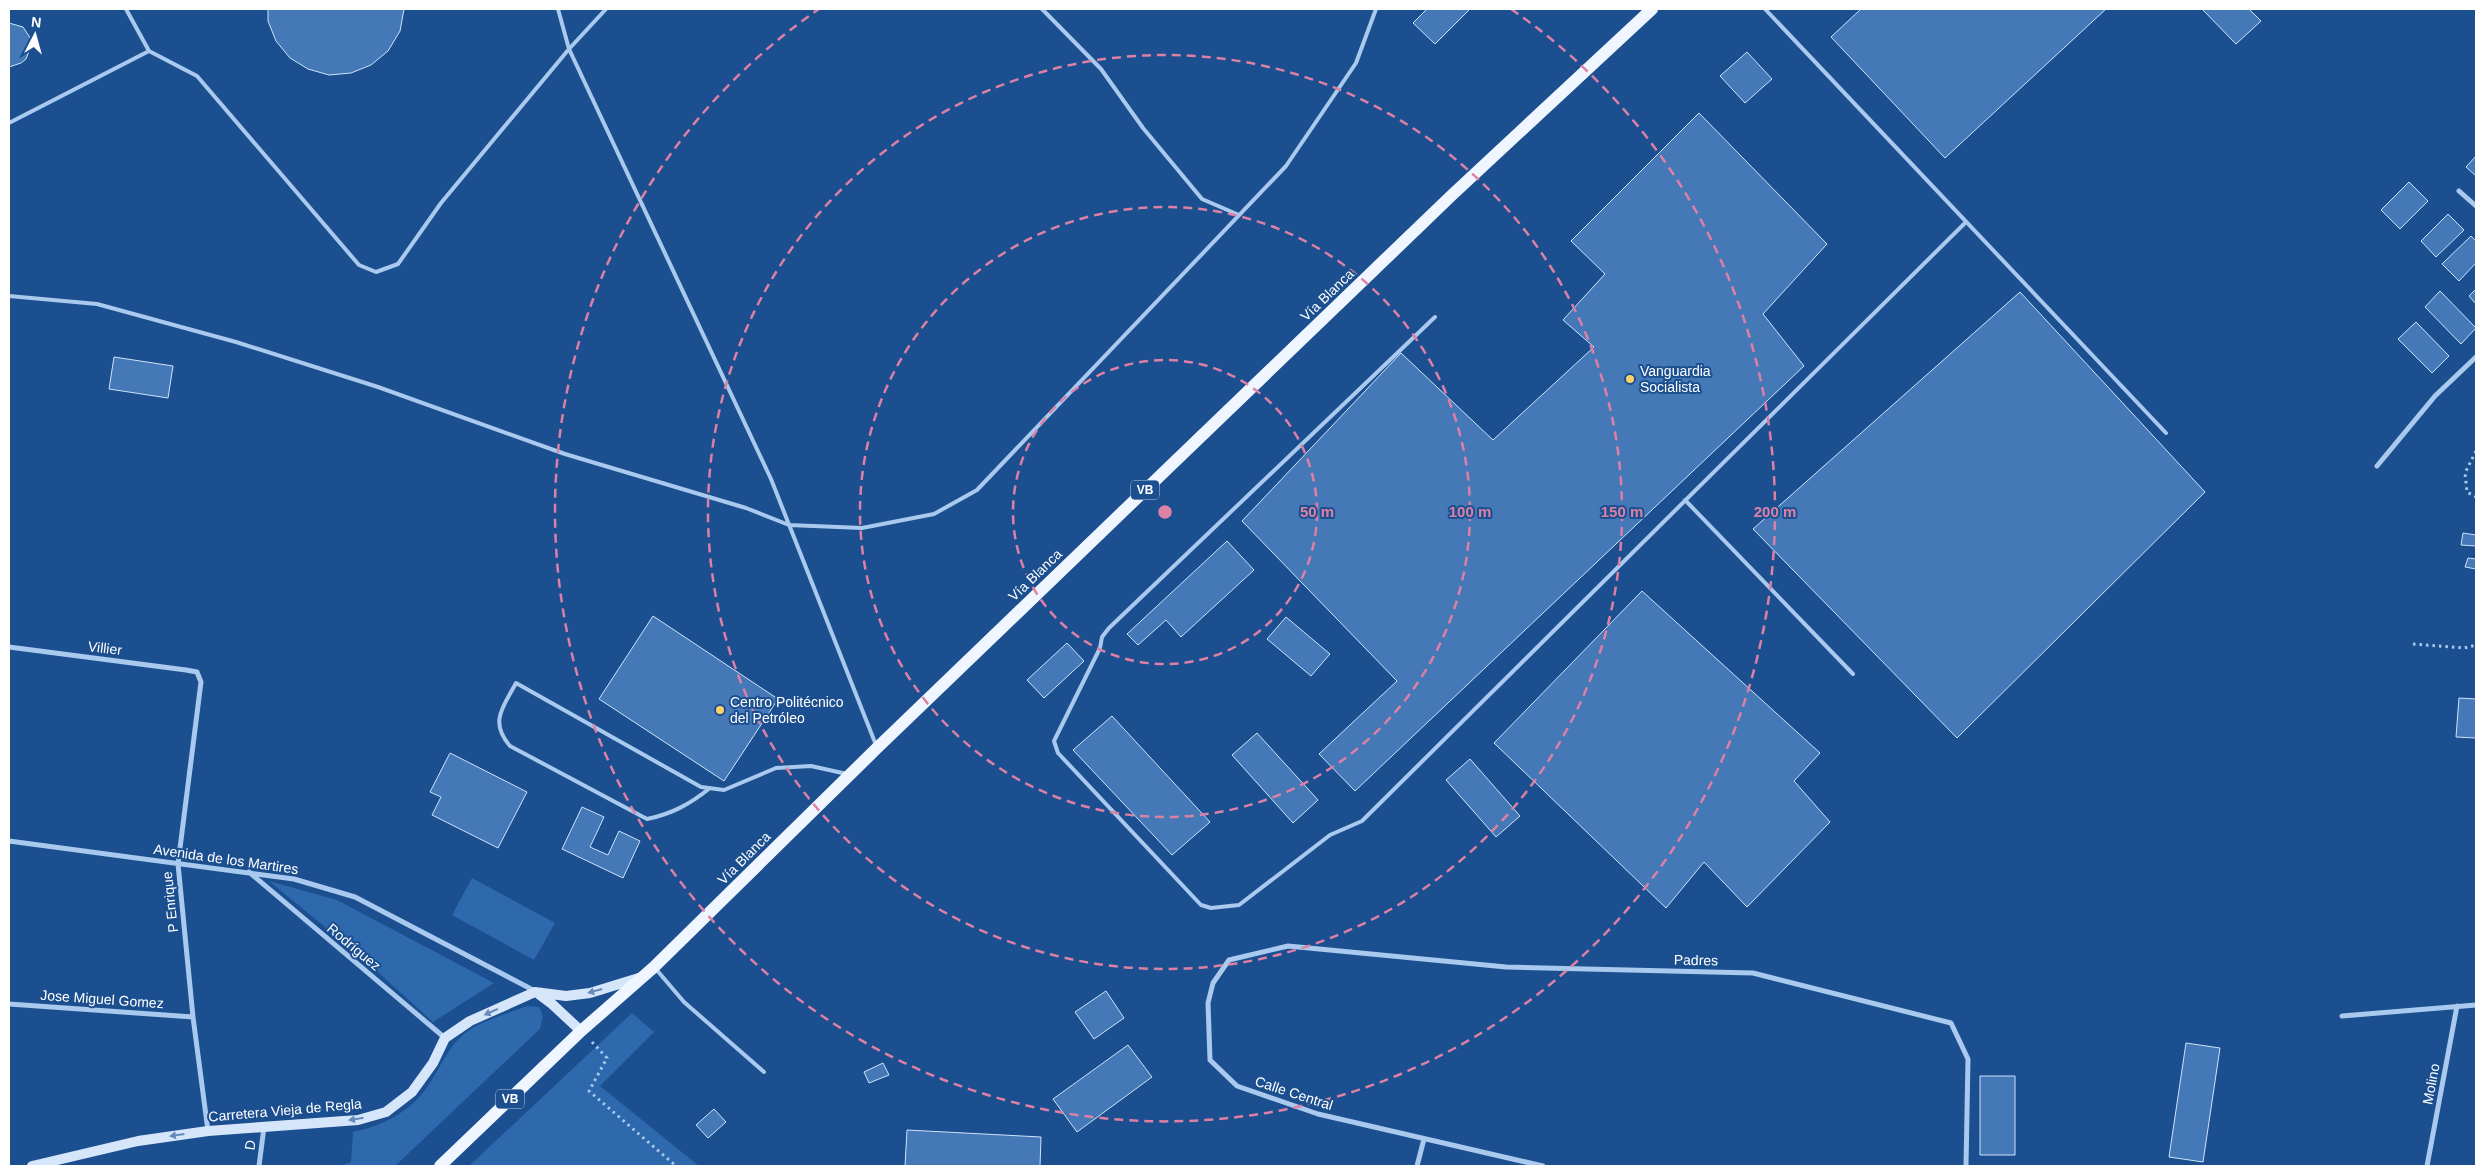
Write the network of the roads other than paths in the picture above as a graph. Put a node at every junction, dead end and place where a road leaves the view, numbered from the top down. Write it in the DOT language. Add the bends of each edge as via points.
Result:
graph roads {
  1 [pos="126,9"];
  2 [pos="558,9"];
  3 [pos="606,9"];
  4 [pos="1042,9"];
  5 [pos="1376,9"];
  6 [pos="1652,9"];
  7 [pos="1765,9"];
  8 [pos="569,49"];
  9 [pos="149,51"];
  10 [pos="9,123"];
  11 [pos="2459,191"];
  12 [pos="2476,206"];
  13 [pos="1239,215"];
  14 [pos="1965,223"];
  15 [pos="9,296"];
  16 [pos="1435,317"];
  17 [pos="2476,357"];
  18 [pos="2166,434"];
  19 [pos="2377,466"];
  20 [pos="1685,500"];
  21 [pos="789,525"];
  22 [pos="9,647"];
  23 [pos="197,672"];
  24 [pos="1853,674"];
  25 [pos="877,748"];
  26 [pos="849,775"];
  27 [pos="710,788"];
  28 [pos="9,841"];
  29 [pos="178,864"];
  30 [pos="249,872"];
  31 [pos="1288,946"];
  32 [pos="654,967"];
  33 [pos="642,977"];
  34 [pos="535,992"];
  35 [pos="9,1004"];
  36 [pos="2476,1004"];
  37 [pos="2457,1006"];
  38 [pos="2342,1016"];
  39 [pos="193,1017"];
  40 [pos="580,1031"];
  41 [pos="445,1038"];
  42 [pos="764,1072"];
  43 [pos="264,1127"];
  44 [pos="208,1131"];
  45 [pos="1424,1139"];
  46 [pos="32,1166"];
  47 [pos="259,1166"];
  48 [pos="440,1166"];
  49 [pos="1417,1166"];
  50 [pos="1542,1166"];
  51 [pos="1966,1166"];
  52 [pos="2427,1166"];
  1 -- 9 [label="lane"];
  2 -- 8 [label="lane"];
  3 -- 8 [label="lane"];
  4 -- 13 [label="lane" via="1101,69 1143,128 1202,199"];
  5 -- 13 [label="lane" via="1356,63 1286,166"];
  6 -- 25 [label="main road, Vía Blanca / VB" via="1445,202"];
  7 -- 14 [label="lane"];
  8 -- 9 [label="lane" via="441,203 398,264 376,272 359,265 197,76"];
  8 -- 21 [label="lane"];
  9 -- 10 [label="lane"];
  11 -- 12 [label="street"];
  13 -- 21 [label="lane" via="977,490 934,514 862,528"];
  14 -- 18 [label="lane"];
  14 -- 20 [label="lane"];
  15 -- 21 [label="lane" via="97,304 236,342 378,387 565,454 746,508"];
  16 -- 20 [label="lane" via="1109,628 1056,736 1054,742 1058,753 1201,905 1211,908 1239,905 1330,835 1362,821"];
  17 -- 19 [label="street" via="2435,396"];
  20 -- 24 [label="lane"];
  21 -- 25 [label="lane"];
  22 -- 23 [label="street, Villier"];
  23 -- 29 [label="street, P Enrique" via="202,682"];
  25 -- 26 [label="main road, Vía Blanca / VB"];
  26 -- 27 [label="lane" via="811,766 776,768 724,790"];
  26 -- 32 [label="main road, Vía Blanca / VB"];
  27 -- 27 [label="lane" via="701,786 516,682 499,715 500,735 510,746 647,818 690,804"];
  28 -- 29 [label="street, Avenida de los Martires"];
  29 -- 30 [label="street, Avenida de los Martires"];
  29 -- 39 [label="street, P Enrique"];
  30 -- 34 [label="street, Avenida de los Martires" via="294,879 355,897"];
  30 -- 41 [label="street, Rodríguez"];
  31 -- 45 [label="street, Calle Central" via="1229,960 1213,983 1208,1004 1210,1060 1237,1086 1318,1114"];
  31 -- 51 [label="street, Padres" via="1506,967 1753,972 1950,1023 1968,1059"];
  32 -- 33 [label="main road, Vía Blanca / VB"];
  32 -- 42 [label="lane" via="684,1002"];
  33 -- 34 [label="street, one-way" via="566,996"];
  33 -- 40 [label="main road, Vía Blanca / VB"];
  34 -- 40 [label="street"];
  34 -- 41 [label="street, one-way" via="470,1021"];
  35 -- 39 [label="street, Jose Miguel Gomez"];
  36 -- 37 [label="street"];
  37 -- 38 [label="street"];
  37 -- 52 [label="street, Molino"];
  39 -- 44 [label="street, P Enrique"];
  40 -- 48 [label="main road, Vía Blanca / VB"];
  41 -- 43 [label="street, Carretera Vieja de Regla, one-way" via="433,1063 412,1092 386,1112 358,1120"];
  43 -- 44 [label="street, Carretera Vieja de Regla"];
  43 -- 47 [label="street, D"];
  44 -- 46 [label="street, Carretera Vieja de Regla, one-way" via="138,1141"];
  45 -- 49 [label="street"];
  45 -- 50 [label="street, Calle Central"];
}
